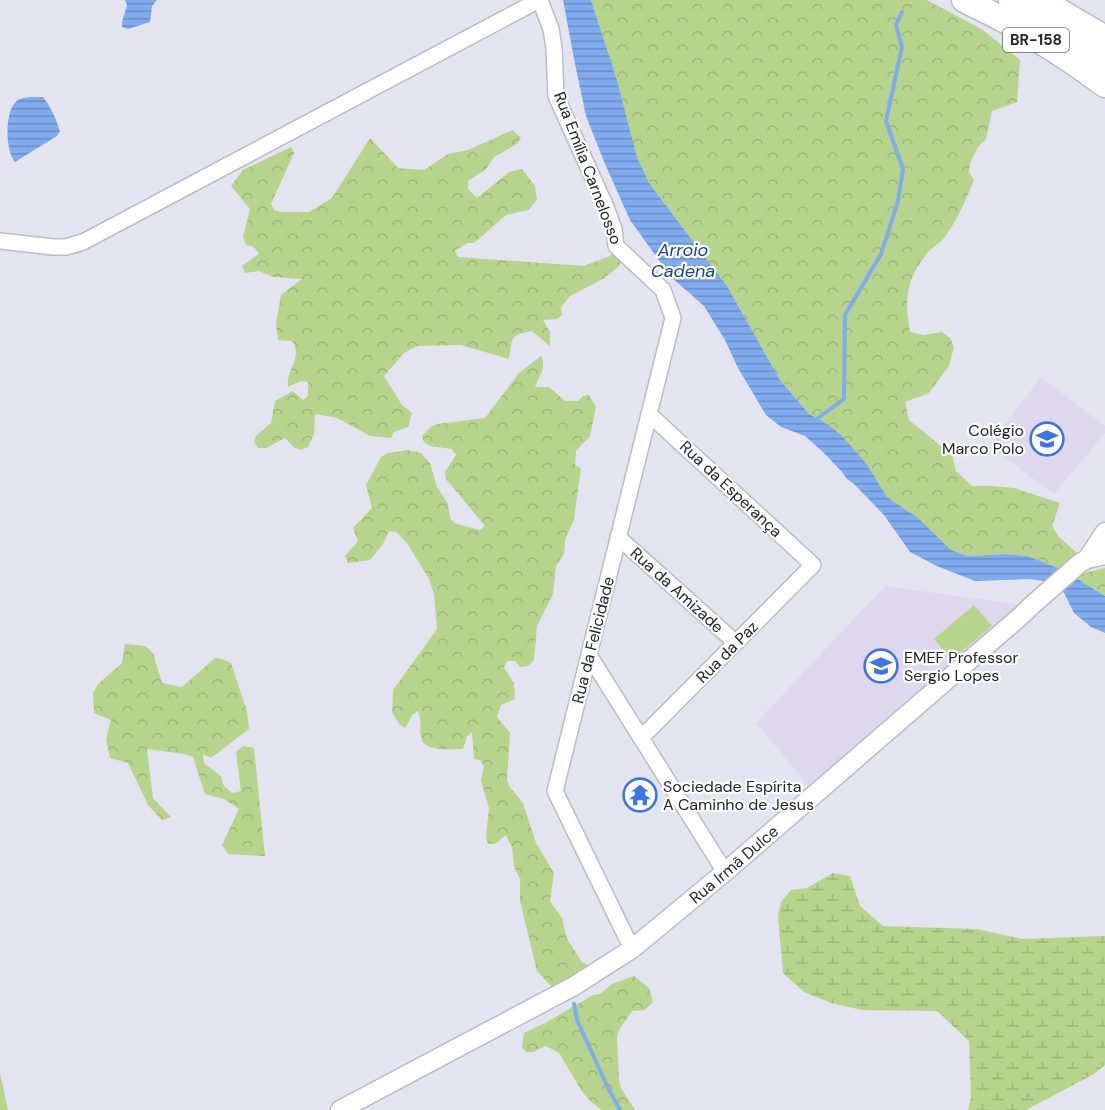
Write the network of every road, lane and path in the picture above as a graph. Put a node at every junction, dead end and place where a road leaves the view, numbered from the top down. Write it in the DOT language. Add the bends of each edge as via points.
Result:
graph roads {
  1 [pos="540,0"];
  2 [pos="964,0"];
  3 [pos="1011,0"];
  4 [pos="1041,0"];
  5 [pos="1105,38"];
  6 [pos="1105,61"];
  7 [pos="1105,85"];
  8 [pos="0,241"];
  9 [pos="673,318"];
  10 [pos="649,414"];
  11 [pos="1105,532"];
  12 [pos="618,537"];
  13 [pos="1105,555"];
  14 [pos="1083,561"];
  15 [pos="813,565"];
  16 [pos="736,643"];
  17 [pos="589,655"];
  18 [pos="641,738"];
  19 [pos="725,872"];
  20 [pos="632,949"];
  21 [pos="340,1110"];
  1 -- 8 [label="street" via="83,242 53,247"];
  1 -- 9 [label="street, Rua Emília Carnelosso" via="551,29 556,96 606,207 616,246 663,290"];
  2 -- 7 [label="highway, BR-158"];
  3 -- 6 [label="highway, BR-158"];
  4 -- 5 [label="highway"];
  9 -- 10 [label="street, Rua da Felicidade"];
  10 -- 12 [label="street, Rua da Felicidade"];
  10 -- 15 [label="street, Rua da Esperança"];
  11 -- 14 [label="street, Rua Irmã Dulce"];
  12 -- 16 [label="street, Rua da Amizade"];
  12 -- 17 [label="street, Rua da Felicidade"];
  13 -- 14 [label="street, Rua Irmã Dulce"];
  14 -- 19 [label="street, Rua Irmã Dulce"];
  15 -- 16 [label="street, Rua da Paz"];
  16 -- 18 [label="street, Rua da Paz"];
  17 -- 18 [label="street"];
  17 -- 20 [label="street, Rua da Felicidade" via="555,791"];
  18 -- 19 [label="street"];
  19 -- 20 [label="street, Rua Irmã Dulce"];
  20 -- 21 [label="street, Rua Irmã Dulce" via="574,986"];
}
